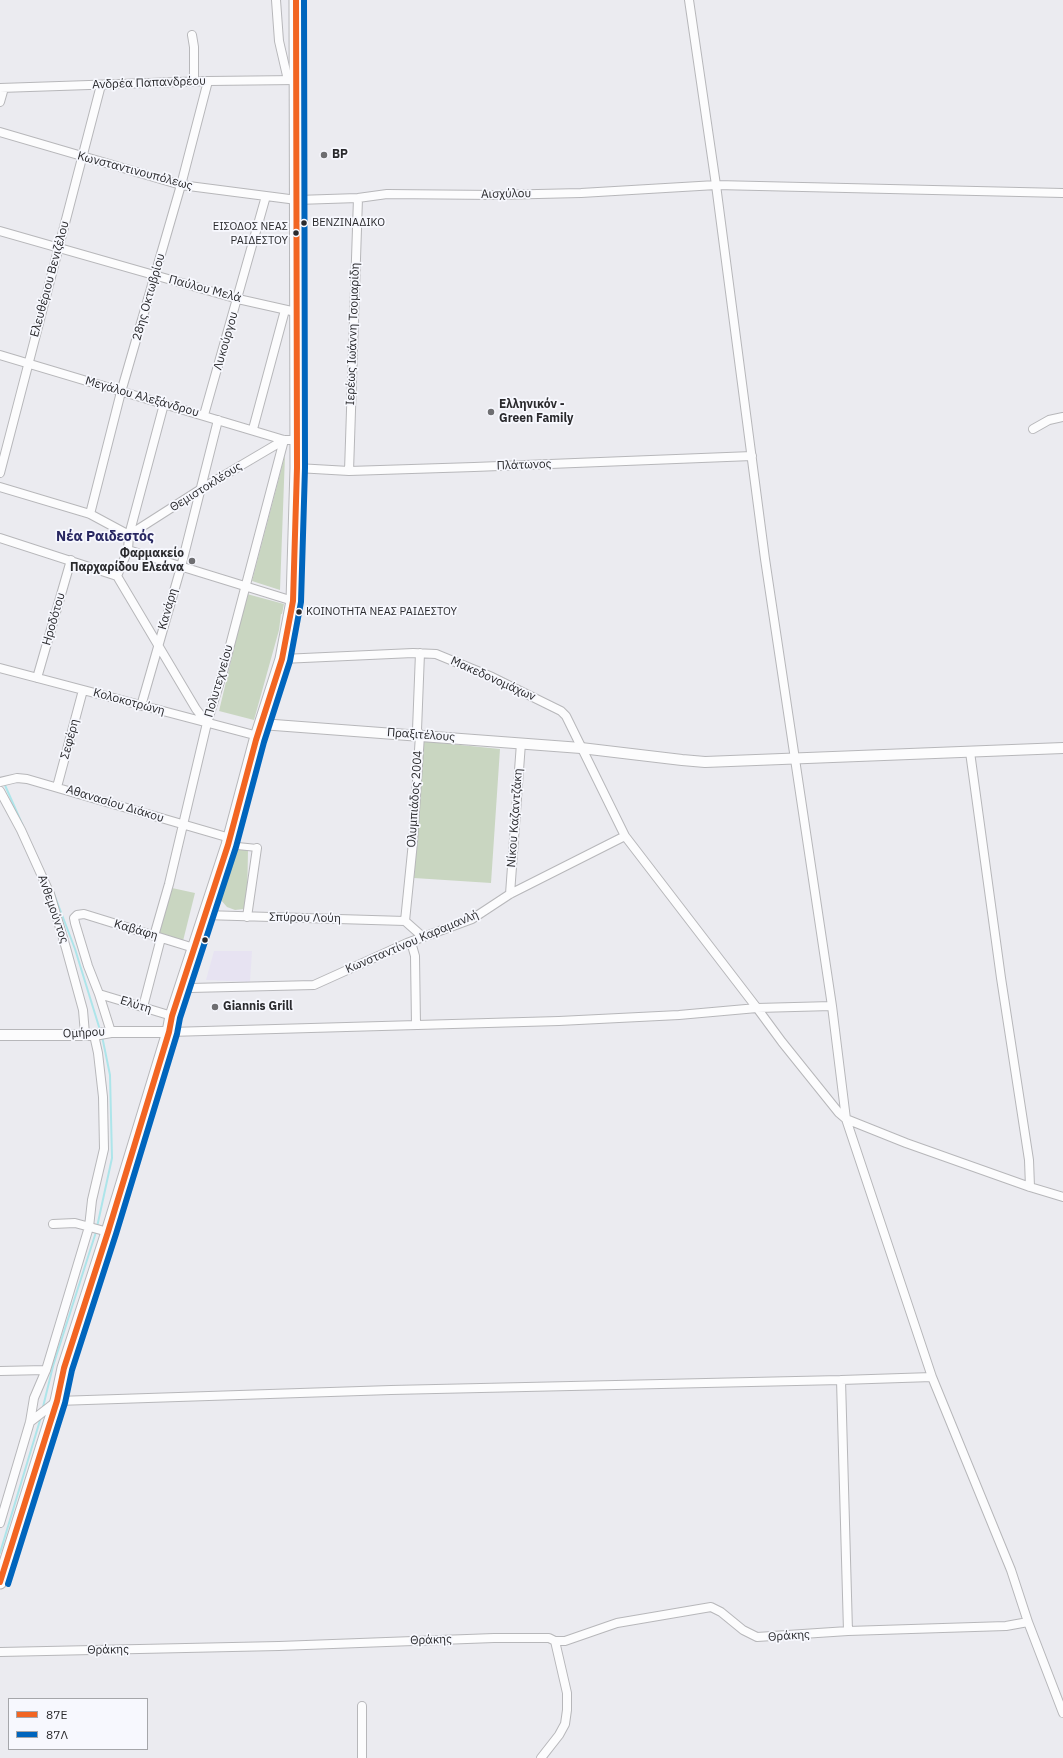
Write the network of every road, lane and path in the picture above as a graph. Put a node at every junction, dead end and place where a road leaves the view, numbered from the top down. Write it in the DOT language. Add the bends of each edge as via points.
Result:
graph roads {
  1 [pos="276,0"];
  2 [pos="296,0"];
  3 [pos="689,0"];
  4 [pos="192,35"];
  5 [pos="293,80"];
  6 [pos="194,81"];
  7 [pos="208,81"];
  8 [pos="101,85"];
  9 [pos="2,88"];
  10 [pos="0,102"];
  11 [pos="0,132"];
  12 [pos="82,157"];
  13 [pos="180,185"];
  14 [pos="716,185"];
  15 [pos="1063,193"];
  16 [pos="266,196"];
  17 [pos="358,198"];
  18 [pos="297,200"];
  19 [pos="0,231"];
  20 [pos="58,248"];
  21 [pos="155,276"];
  22 [pos="238,299"];
  23 [pos="290,311"];
  24 [pos="0,355"];
  25 [pos="28,363"];
  26 [pos="121,392"];
  27 [pos="164,404"];
  28 [pos="204,415"];
  29 [pos="1063,417"];
  30 [pos="218,420"];
  31 [pos="252,429"];
  32 [pos="1033,429"];
  33 [pos="290,440"];
  34 [pos="752,456"];
  35 [pos="297,468"];
  36 [pos="349,470"];
  37 [pos="0,473"];
  38 [pos="0,487"];
  39 [pos="200,489"];
  40 [pos="90,514"];
  41 [pos="129,535"];
  42 [pos="0,538"];
  43 [pos="128,550"];
  44 [pos="71,560"];
  45 [pos="181,567"];
  46 [pos="116,576"];
  47 [pos="245,586"];
  48 [pos="293,601"];
  49 [pos="158,645"];
  50 [pos="420,653"];
  51 [pos="282,659"];
  52 [pos="0,668"];
  53 [pos="37,678"];
  54 [pos="83,690"];
  55 [pos="141,706"];
  56 [pos="207,723"];
  57 [pos="260,730"];
  58 [pos="420,735"];
  59 [pos="521,743"];
  60 [pos="581,748"];
  61 [pos="1063,748"];
  62 [pos="970,752"];
  63 [pos="795,759"];
  64 [pos="0,782"];
  65 [pos="57,787"];
  66 [pos="0,791"];
  67 [pos="182,824"];
  68 [pos="625,836"];
  69 [pos="229,842"];
  70 [pos="257,848"];
  71 [pos="510,894"];
  72 [pos="77,915"];
  73 [pos="204,915"];
  74 [pos="248,917"];
  75 [pos="406,921"];
  76 [pos="157,937"];
  77 [pos="423,937"];
  78 [pos="411,942"];
  79 [pos="194,948"];
  80 [pos="182,987"];
  81 [pos="99,994"];
  82 [pos="832,1006"];
  83 [pos="143,1007"];
  84 [pos="757,1008"];
  85 [pos="172,1016"];
  86 [pos="416,1025"];
  87 [pos="111,1032"];
  88 [pos="169,1032"];
  89 [pos="0,1035"];
  90 [pos="90,1035"];
  91 [pos="846,1119"];
  92 [pos="1030,1187"];
  93 [pos="1063,1197"];
  94 [pos="53,1224"];
  95 [pos="89,1227"];
  96 [pos="108,1232"];
  97 [pos="46,1370"];
  98 [pos="0,1371"];
  99 [pos="932,1377"];
  100 [pos="841,1380"];
  101 [pos="57,1401"];
  102 [pos="30,1422"];
  103 [pos="0,1523"];
  104 [pos="0,1582"];
  105 [pos="1028,1622"];
  106 [pos="848,1631"];
  107 [pos="555,1641"];
  108 [pos="0,1652"];
  109 [pos="362,1706"];
  110 [pos="1063,1713"];
  111 [pos="362,1758"];
  112 [pos="541,1758"];
  1 -- 5 [label="street" via="279,41"];
  2 -- 5 [label="main road"];
  3 -- 14 [label="street"];
  4 -- 6 [label="street"];
  5 -- 7 [label="street, Ανδρέα Παπανδρέου"];
  5 -- 18 [label="main road"];
  6 -- 7 [label="street, Ανδρέα Παπανδρέου"];
  6 -- 8 [label="street, Ανδρέα Παπανδρέου"];
  7 -- 13 [label="street, 28ης Οκτωβρίου"];
  8 -- 9 [label="street, Ανδρέα Παπανδρέου"];
  8 -- 12 [label="street, Ελευθέριου Βενιζέλου"];
  9 -- 10 [label="street"];
  11 -- 12 [label="street, Κωνσταντινουπόλεως"];
  12 -- 13 [label="street, Κωνσταντινουπόλεως"];
  12 -- 20 [label="street, Ελευθέριου Βενιζέλου"];
  13 -- 16 [label="street, Κωνσταντινουπόλεως"];
  13 -- 21 [label="street, 28ης Οκτωβρίου"];
  14 -- 15 [label="street, Αισχύλου"];
  14 -- 17 [label="street, Αισχύλου" via="573,193 387,194"];
  14 -- 34 [label="street"];
  16 -- 18 [label="street, Κωνσταντινουπόλεως"];
  16 -- 22 [label="street, Λυκούργου"];
  17 -- 18 [label="street, Αισχύλου"];
  17 -- 36 [label="street, Ιερέως Ιωάννη Τσομαρίδη"];
  18 -- 23 [label="main road"];
  19 -- 20 [label="street, Παύλου Μελά"];
  20 -- 21 [label="street, Παύλου Μελά"];
  20 -- 25 [label="street, Ελευθέριου Βενιζέλου"];
  21 -- 22 [label="street, Παύλου Μελά"];
  21 -- 26 [label="street, 28ης Οκτωβρίου"];
  22 -- 23 [label="street, Παύλου Μελά"];
  22 -- 28 [label="street, Λυκούργου"];
  23 -- 31 [label="street"];
  23 -- 33 [label="main road"];
  24 -- 25 [label="street, Μεγάλου Αλεξάνδρου"];
  25 -- 26 [label="street, Μεγάλου Αλεξάνδρου"];
  25 -- 37 [label="street, Ελευθέριου Βενιζέλου"];
  26 -- 27 [label="street, Μεγάλου Αλεξάνδρου"];
  26 -- 40 [label="street, 28ης Οκτωβρίου"];
  27 -- 28 [label="street, Μεγάλου Αλεξάνδρου"];
  27 -- 41 [label="street"];
  28 -- 30 [label="street, Μεγάλου Αλεξάνδρου"];
  29 -- 32 [label="street" via="1049,420"];
  30 -- 31 [label="street, Μεγάλου Αλεξάνδρου"];
  30 -- 39 [label="street, Κανάρη"];
  31 -- 33 [label="street, Μεγάλου Αλεξάνδρου"];
  33 -- 35 [label="main road"];
  33 -- 39 [label="street, Θεμιστοκλέους"];
  33 -- 47 [label="street, Πολυτεχνείου"];
  34 -- 36 [label="street, Πλάτωνος"];
  34 -- 63 [label="street"];
  35 -- 36 [label="street, Πλάτωνος"];
  35 -- 48 [label="main road"];
  38 -- 40 [label="street"];
  39 -- 41 [label="street, Θεμιστοκλέους"];
  39 -- 45 [label="street, Κανάρη"];
  40 -- 41 [label="street"];
  41 -- 43 [label="street"];
  42 -- 44 [label="street"];
  43 -- 45 [label="street"];
  43 -- 46 [label="street"];
  44 -- 46 [label="street"];
  44 -- 53 [label="street, Ηροδότου"];
  45 -- 47 [label="street"];
  45 -- 49 [label="street, Κανάρη"];
  46 -- 49 [label="street"];
  47 -- 48 [label="street"];
  47 -- 56 [label="street, Πολυτεχνείου"];
  48 -- 51 [label="main road"];
  49 -- 55 [label="street, Κανάρη"];
  49 -- 56 [label="street"];
  50 -- 51 [label="street, Μακεδονομάχων"];
  50 -- 58 [label="street, Ολυμπιάδος 2004" via="417,730"];
  50 -- 60 [label="street, Μακεδονομάχων" via="436,654 492,677 561,711 566,716"];
  51 -- 57 [label="main road"];
  52 -- 53 [label="street, Κολοκοτρώνη"];
  53 -- 54 [label="street, Κολοκοτρώνη"];
  54 -- 55 [label="street, Κολοκοτρώνη"];
  54 -- 65 [label="street, Σεφέρη"];
  55 -- 56 [label="street, Κολοκοτρώνη"];
  56 -- 57 [label="street, Κολοκοτρώνη"];
  56 -- 67 [label="street, Πολυτεχνείου"];
  57 -- 58 [label="street, Πραξιτέλους"];
  57 -- 69 [label="main road"];
  58 -- 59 [label="street, Πραξιτέλους"];
  58 -- 75 [label="street, Ολυμπιάδος 2004"];
  59 -- 60 [label="street, Πραξιτέλους"];
  59 -- 71 [label="street, Νίκου Καζαντζάκη"];
  60 -- 63 [label="street, Πραξιτέλους" via="705,762"];
  60 -- 68 [label="street, Μακεδονομάχων"];
  61 -- 62 [label="street, Πραξιτέλους"];
  62 -- 63 [label="street, Πραξιτέλους"];
  62 -- 92 [label="street" via="1029,1160"];
  63 -- 82 [label="street"];
  64 -- 65 [label="street, Αθανασίου Διάκου" via="18,778"];
  65 -- 67 [label="street, Αθανασίου Διάκου"];
  66 -- 90 [label="street, Ανθεμούντος" via="50,894"];
  67 -- 69 [label="street, Αθανασίου Διάκου"];
  67 -- 76 [label="street, Πολυτεχνείου"];
  68 -- 71 [label="street, Κωνσταντίνου Καραμανλή"];
  68 -- 84 [label="street, Μακεδονομάχων"];
  69 -- 70 [label="street"];
  69 -- 73 [label="main road"];
  70 -- 74 [label="street"];
  71 -- 77 [label="street, Κωνσταντίνου Καραμανλή" via="472,919"];
  72 -- 76 [label="street, Καβάφη" via="84,914"];
  72 -- 81 [label="street, Ανθεμούντος" via="74,918 75,923"];
  73 -- 74 [label="street, Σπύρου Λούη"];
  73 -- 79 [label="main road"];
  74 -- 75 [label="street, Σπύρου Λούη"];
  75 -- 77 [label="street"];
  76 -- 79 [label="street, Καβάφη"];
  76 -- 83 [label="street, Πολυτεχνείου"];
  77 -- 78 [label="street, Κωνσταντίνου Καραμανλή"];
  78 -- 80 [label="street, Κωνσταντίνου Καραμανλή" via="314,984"];
  78 -- 86 [label="street" via="415,956"];
  79 -- 80 [label="main road"];
  80 -- 85 [label="main road"];
  81 -- 83 [label="street, Ελύτη"];
  81 -- 87 [label="street, Ανθεμούντος"];
  82 -- 84 [label="street"];
  82 -- 91 [label="street"];
  83 -- 85 [label="street, Ελύτη"];
  84 -- 86 [label="street" via="656,1016"];
  84 -- 91 [label="street, Μακεδονομάχων"];
  85 -- 88 [label="main road"];
  86 -- 88 [label="street"];
  87 -- 88 [label="street, Ομήρου"];
  87 -- 90 [label="street, Ομήρου"];
  88 -- 96 [label="main road"];
  89 -- 90 [label="street, Ομήρου"];
  90 -- 95 [label="street, Ανθεμούντος" via="98,1053 103,1097 104,1149 92,1200"];
  91 -- 92 [label="street"];
  91 -- 99 [label="street"];
  92 -- 93 [label="street"];
  94 -- 95 [label="street" via="74,1223"];
  95 -- 96 [label="street"];
  95 -- 97 [label="street, Ανθεμούντος"];
  96 -- 101 [label="main road" via="64,1368"];
  97 -- 98 [label="street"];
  97 -- 102 [label="street, Ανθεμούντος" via="34,1398"];
  99 -- 100 [label="street"];
  99 -- 105 [label="street" via="1008,1565"];
  100 -- 101 [label="street" via="384,1390"];
  100 -- 106 [label="street"];
  101 -- 102 [label="street"];
  101 -- 104 [label="main road"];
  102 -- 103 [label="street, Ανθεμούντος"];
  105 -- 106 [label="street, Θράκης" via="1006,1626"];
  105 -- 110 [label="street"];
  106 -- 107 [label="street, Θράκης" via="757,1637 711,1607 617,1623 570,1640"];
  107 -- 108 [label="street, Θράκης" via="549,1638 494,1638"];
  107 -- 112 [label="street" via="567,1693 567,1710 565,1724 559,1736"];
  109 -- 111 [label="street"];
}
